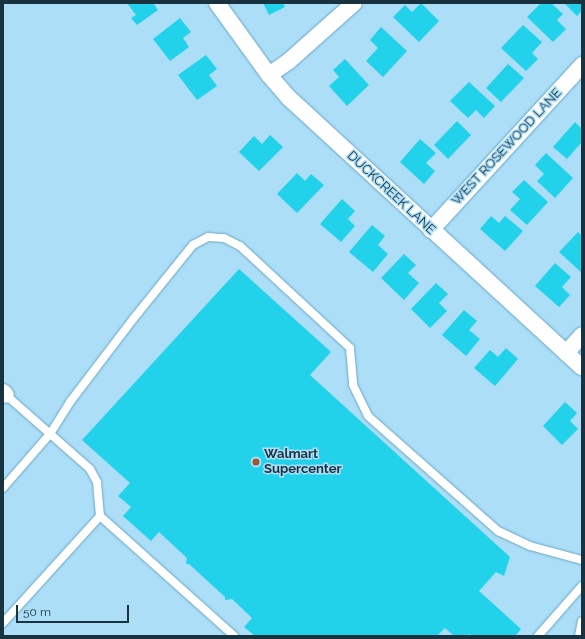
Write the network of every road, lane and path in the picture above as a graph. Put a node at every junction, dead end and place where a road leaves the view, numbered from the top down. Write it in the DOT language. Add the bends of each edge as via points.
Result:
graph roads {
  1 [pos="217,3"];
  2 [pos="354,3"];
  3 [pos="582,65"];
  4 [pos="269,75"];
  5 [pos="431,230"];
  6 [pos="582,335"];
  7 [pos="566,353"];
  8 [pos="582,367"];
  9 [pos="5,394"];
  10 [pos="50,434"];
  11 [pos="3,488"];
  12 [pos="100,516"];
  13 [pos="582,560"];
  14 [pos="582,586"];
  15 [pos="582,621"];
  16 [pos="3,623"];
  17 [pos="234,636"];
  18 [pos="538,636"];
  19 [pos="579,636"];
  1 -- 4 [label="street, DUCKCREEK LANE"];
  2 -- 4 [label="street" via="289,61"];
  3 -- 5 [label="street, WEST ROSEWOOD LANE"];
  4 -- 5 [label="street, DUCKCREEK LANE" via="289,98"];
  5 -- 7 [label="street, DUCKCREEK LANE"];
  6 -- 7 [label="street"];
  7 -- 8 [label="street, DUCKCREEK LANE"];
  9 -- 10 [label="lane"];
  10 -- 11 [label="lane"];
  10 -- 12 [label="lane" via="90,469 97,482"];
  10 -- 13 [label="lane" via="74,396 193,244 208,237 224,238 240,246 350,348 353,385 368,416 498,531 530,546"];
  12 -- 16 [label="lane"];
  12 -- 17 [label="lane"];
  14 -- 18 [label="lane"];
  15 -- 19 [label="lane"];
}
